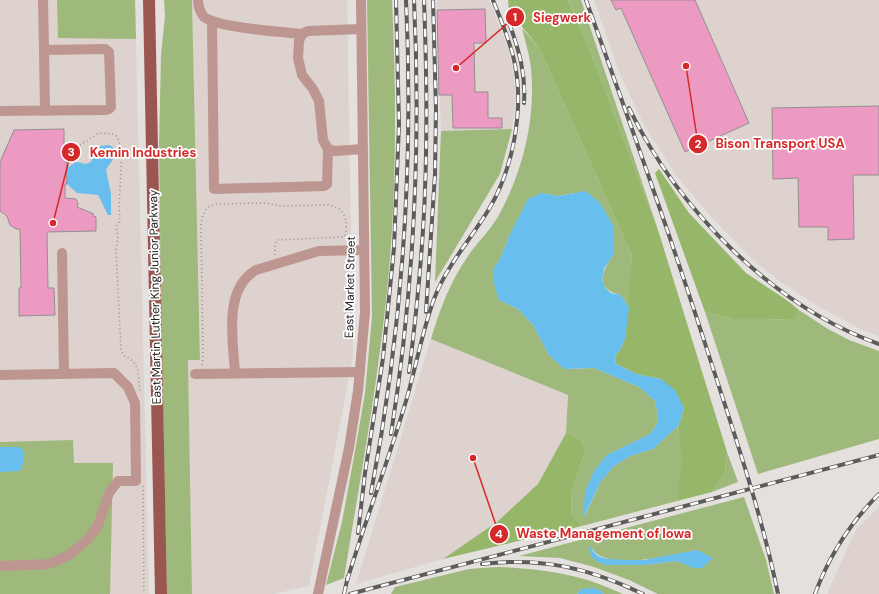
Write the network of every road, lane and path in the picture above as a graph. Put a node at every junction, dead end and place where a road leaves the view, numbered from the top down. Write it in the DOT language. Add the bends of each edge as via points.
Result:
graph roads {
  1 [pos="43,0"];
  2 [pos="149,0"];
  3 [pos="198,0"];
  4 [pos="361,0"];
  5 [pos="212,22"];
  6 [pos="362,29"];
  7 [pos="302,34"];
  8 [pos="44,50"];
  9 [pos="0,111"];
  10 [pos="45,111"];
  11 [pos="328,149"];
  12 [pos="363,149"];
  13 [pos="66,162"];
  14 [pos="364,250"];
  15 [pos="62,253"];
  16 [pos="276,264"];
  17 [pos="360,372"];
  18 [pos="235,373"];
  19 [pos="64,374"];
  20 [pos="198,374"];
  21 [pos="0,375"];
  22 [pos="140,393"];
  23 [pos="143,482"];
  24 [pos="0,566"];
  25 [pos="144,594"];
  26 [pos="161,594"];
  27 [pos="318,594"];
  1 -- 8 [label="street"];
  2 -- 26 [label="main road, East Martin Luther King Junior Parkway"];
  3 -- 5 [label="street" via="202,16"];
  4 -- 6 [label="street, East Market Street"];
  5 -- 7 [label="street"];
  5 -- 11 [label="street" via="214,189 324,186 327,184"];
  6 -- 7 [label="street" via="308,31"];
  6 -- 12 [label="street, East Market Street"];
  7 -- 11 [label="street" via="298,58 302,75 313,89 318,101 323,140"];
  8 -- 10 [label="street"];
  8 -- 10 [label="street" via="108,50 111,107 106,110"];
  9 -- 10 [label="street"];
  11 -- 12 [label="street"];
  12 -- 14 [label="street, East Market Street"];
  13 -- 22 [label="path" via="72,158 72,145 80,145 99,133 114,134 122,149 120,216 116,227 121,349 123,355 136,365"];
  14 -- 16 [label="street" via="319,251"];
  14 -- 17 [label="street, East Market Street" via="365,312"];
  15 -- 19 [label="street"];
  16 -- 18 [label="street" via="248,274 234,298 232,312"];
  16 -- 20 [label="path" via="277,240 343,237 346,219 344,214 329,205 280,206 266,203 215,204 203,214 203,358"];
  17 -- 18 [label="street"];
  17 -- 27 [label="street, East Market Street" via="348,448"];
  18 -- 20 [label="street"];
  19 -- 21 [label="street"];
  19 -- 24 [label="street" via="114,373 128,387 135,403 136,481 118,481 109,493 98,526 87,540 69,555 49,564"];
  23 -- 25 [label="path"];
}
